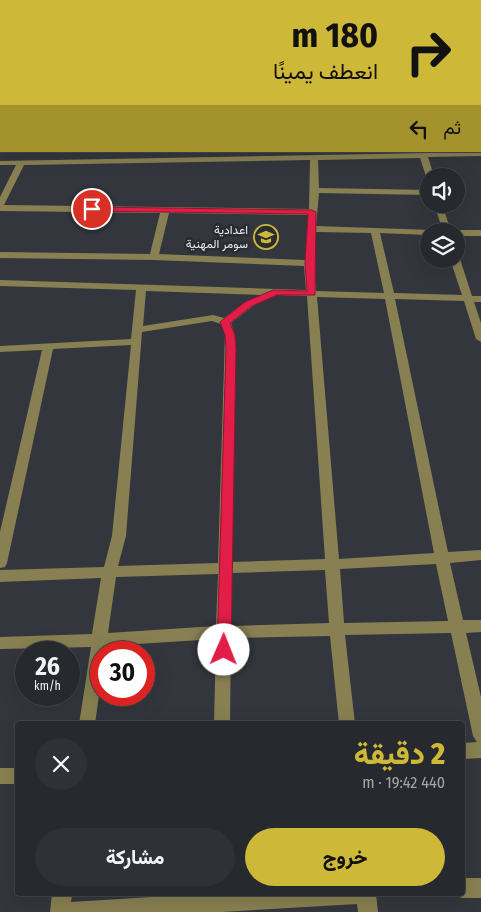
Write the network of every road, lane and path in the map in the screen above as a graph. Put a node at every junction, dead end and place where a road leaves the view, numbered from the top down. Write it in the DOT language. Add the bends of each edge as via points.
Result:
graph roads {
  1 [pos="275,152"];
  2 [pos="350,152"];
  3 [pos="481,154"];
  4 [pos="423,155"];
  5 [pos="314,156"];
  6 [pos="356,156"];
  7 [pos="266,158"];
  8 [pos="0,163"];
  9 [pos="22,163"];
  10 [pos="427,168"];
  11 [pos="315,190"];
  12 [pos="420,193"];
  13 [pos="0,206"];
  14 [pos="165,210"];
  15 [pos="312,212"];
  16 [pos="311,229"];
  17 [pos="375,231"];
  18 [pos="420,232"];
  19 [pos="465,233"];
  20 [pos="481,233"];
  21 [pos="0,255"];
  22 [pos="154,257"];
  23 [pos="310,263"];
  24 [pos="458,268"];
  25 [pos="0,283"];
  26 [pos="141,288"];
  27 [pos="276,292"];
  28 [pos="311,294"];
  29 [pos="391,296"];
  30 [pos="467,298"];
  31 [pos="481,299"];
  32 [pos="224,322"];
  33 [pos="136,336"];
  34 [pos="481,339"];
  35 [pos="48,346"];
  36 [pos="0,349"];
  37 [pos="481,555"];
  38 [pos="442,558"];
  39 [pos="0,563"];
  40 [pos="333,564"];
  41 [pos="226,568"];
  42 [pos="109,573"];
  43 [pos="0,576"];
  44 [pos="481,626"];
  45 [pos="459,627"];
  46 [pos="337,629"];
  47 [pos="224,632"];
  48 [pos="99,640"];
  49 [pos="0,643"];
  50 [pos="87,721"];
  51 [pos="222,721"];
  52 [pos="347,721"];
  53 [pos="481,736"];
  54 [pos="481,750"];
  55 [pos="465,751"];
  56 [pos="0,776"];
  57 [pos="15,776"];
  58 [pos="465,888"];
  59 [pos="481,888"];
  60 [pos="62,896"];
  61 [pos="326,896"];
  62 [pos="366,896"];
  63 [pos="215,903"];
  64 [pos="61,912"];
  65 [pos="368,912"];
  1 -- 7 [label="street"];
  2 -- 6 [label="street"];
  3 -- 4 [label="street"];
  4 -- 6 [label="street"];
  4 -- 10 [label="street"];
  5 -- 6 [label="street"];
  5 -- 7 [label="street"];
  5 -- 11 [label="street"];
  7 -- 9 [label="street"];
  8 -- 9 [label="street"];
  9 -- 13 [label="street"];
  11 -- 12 [label="street"];
  11 -- 15 [label="street"];
  13 -- 14 [label="street"];
  14 -- 15 [label="street"];
  14 -- 22 [label="street"];
  15 -- 16 [label="street"];
  16 -- 17 [label="street"];
  16 -- 23 [label="street"];
  17 -- 18 [label="street"];
  17 -- 29 [label="street"];
  19 -- 20 [label="street"];
  21 -- 22 [label="street"];
  22 -- 23 [label="street"];
  23 -- 28 [label="street"];
  24 -- 30 [label="street"];
  25 -- 26 [label="street"];
  26 -- 27 [label="street"];
  26 -- 33 [label="street"];
  27 -- 28 [label="street"];
  27 -- 32 [label="street" via="248,304"];
  28 -- 29 [label="street"];
  28 -- 40 [label="street"];
  29 -- 30 [label="street"];
  29 -- 38 [label="street"];
  30 -- 31 [label="street"];
  30 -- 34 [label="street"];
  32 -- 33 [label="street" via="204,318"];
  32 -- 41 [label="street" via="231,348"];
  33 -- 35 [label="street"];
  33 -- 42 [label="street" via="119,536"];
  35 -- 36 [label="street"];
  35 -- 39 [label="street"];
  37 -- 38 [label="street"];
  38 -- 40 [label="street"];
  38 -- 45 [label="street"];
  40 -- 41 [label="street"];
  40 -- 46 [label="street"];
  41 -- 42 [label="street"];
  41 -- 47 [label="street"];
  42 -- 43 [label="street"];
  42 -- 48 [label="street"];
  44 -- 45 [label="street"];
  45 -- 46 [label="street"];
  45 -- 53 [label="street"];
  46 -- 47 [label="street"];
  46 -- 52 [label="street"];
  47 -- 48 [label="street"];
  47 -- 51 [label="street"];
  48 -- 49 [label="street"];
  48 -- 50 [label="street"];
  54 -- 55 [label="street"];
  56 -- 57 [label="street"];
  58 -- 59 [label="street"];
  60 -- 64 [label="street"];
  61 -- 63 [label="street"];
  62 -- 65 [label="street"];
  63 -- 64 [label="street"];
}
